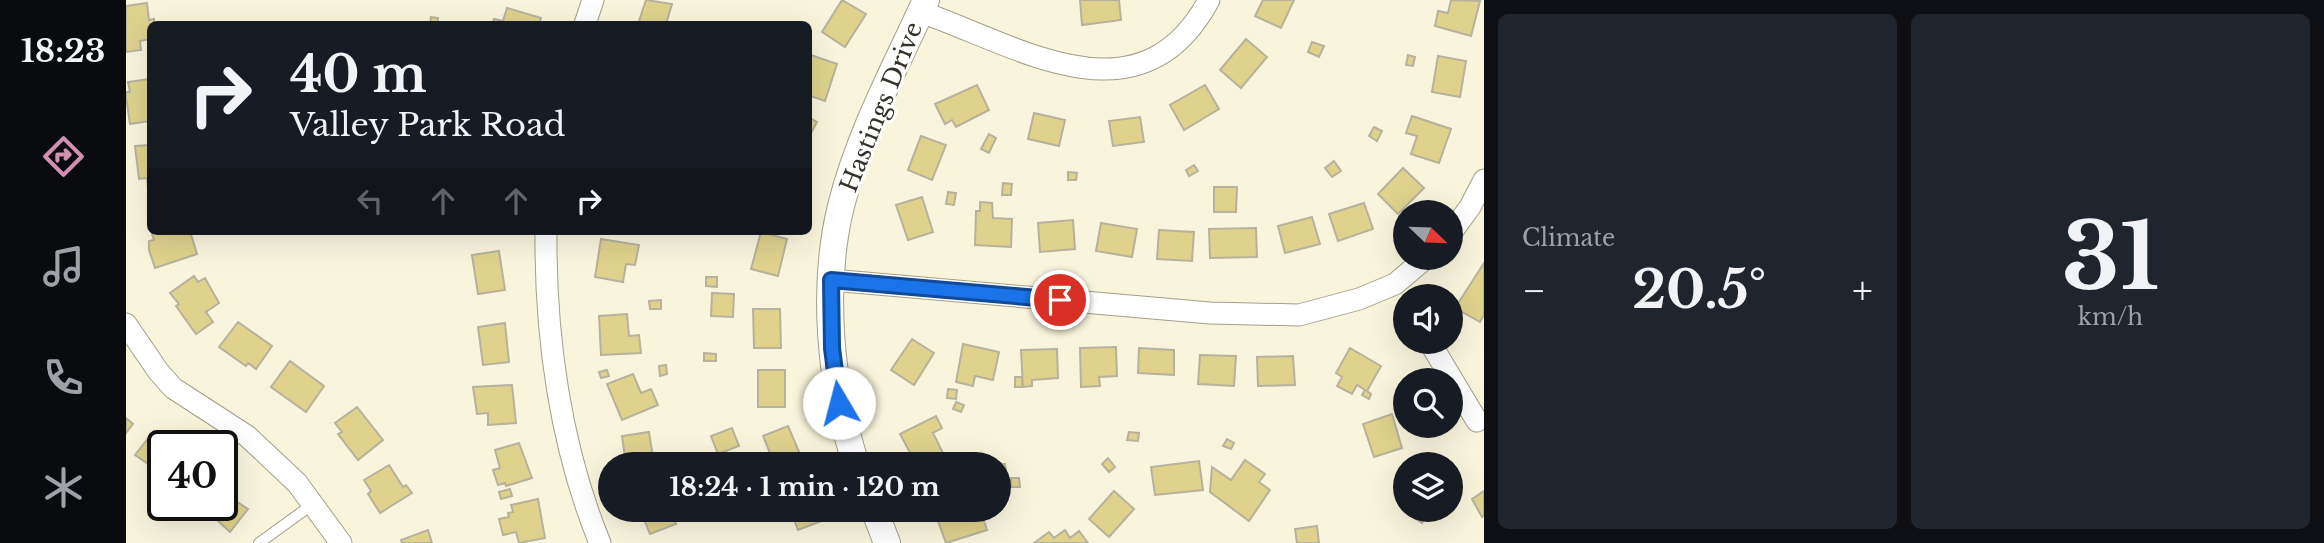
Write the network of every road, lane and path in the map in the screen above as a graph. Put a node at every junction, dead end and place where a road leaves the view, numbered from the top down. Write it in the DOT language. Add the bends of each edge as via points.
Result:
graph roads {
  1 [pos="593,0"];
  2 [pos="1209,0"];
  3 [pos="923,6"];
  4 [pos="586,21"];
  5 [pos="1484,180"];
  6 [pos="1463,216"];
  7 [pos="546,235"];
  8 [pos="831,280"];
  9 [pos="1393,295"];
  10 [pos="126,324"];
  11 [pos="1437,354"];
  12 [pos="1477,421"];
  13 [pos="852,452"];
  14 [pos="314,503"];
  15 [pos="879,522"];
  16 [pos="259,543"];
  17 [pos="341,543"];
  18 [pos="600,543"];
  19 [pos="887,543"];
  1 -- 4 [label="street"];
  2 -- 3 [label="street" via="1181,36 1156,57 1121,69 1050,62"];
  3 -- 8 [label="street, Hastings Drive" via="852,172 841,207"];
  5 -- 6 [label="street"];
  7 -- 18 [label="street" via="555,371 570,445"];
  8 -- 9 [label="street" via="1274,316"];
  8 -- 13 [label="street, Hastings Drive" via="835,385"];
  10 -- 14 [label="street" via="173,388 266,451"];
  11 -- 12 [label="street"];
  14 -- 16 [label="lane"];
  14 -- 17 [label="street"];
  15 -- 19 [label="street"];
}
